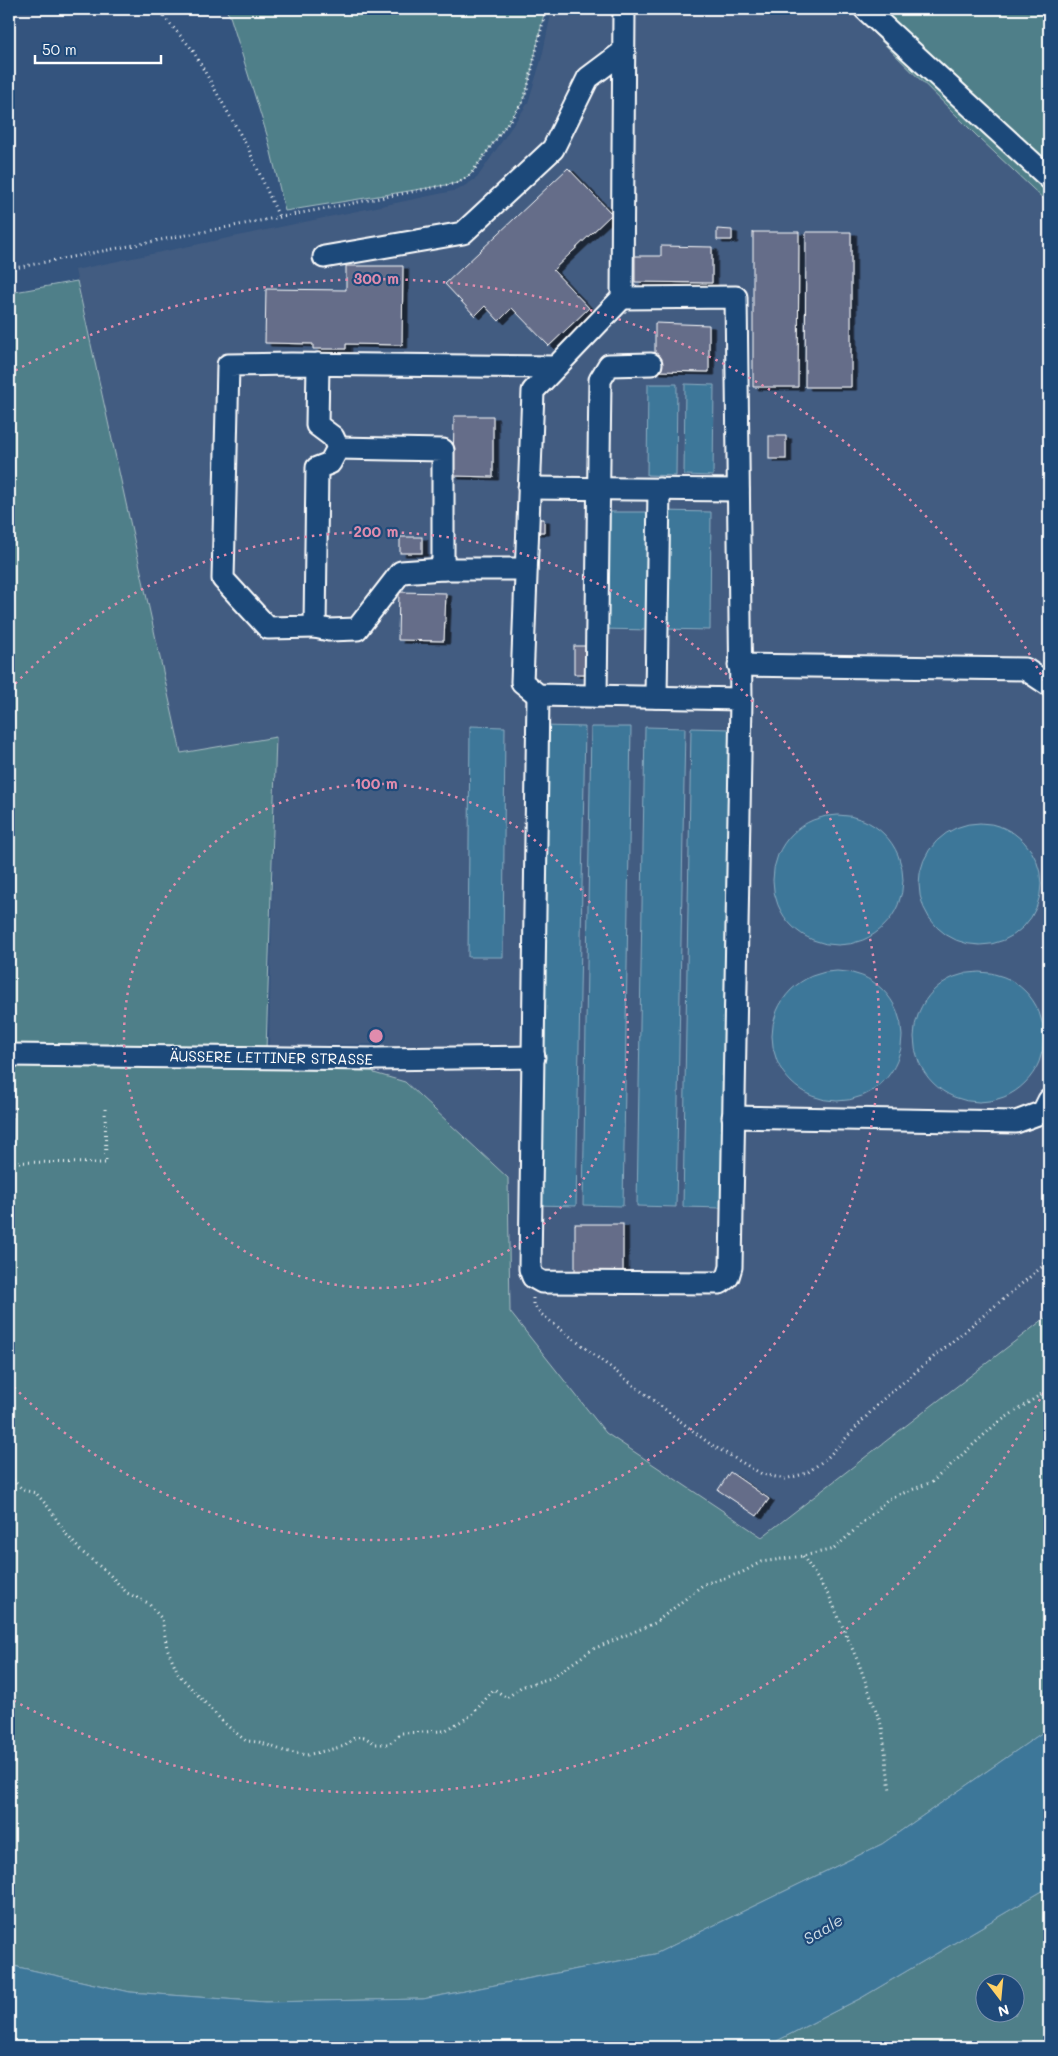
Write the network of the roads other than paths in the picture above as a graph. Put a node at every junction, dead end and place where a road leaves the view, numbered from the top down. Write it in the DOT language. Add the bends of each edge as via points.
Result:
graph roads {
  1 [pos="624,9"];
  2 [pos="865,9"];
  3 [pos="624,51"];
  4 [pos="1049,178"];
  5 [pos="324,257"];
  6 [pos="622,298"];
  7 [pos="318,364"];
  8 [pos="651,364"];
  9 [pos="555,367"];
  10 [pos="338,448"];
  11 [pos="529,488"];
  12 [pos="598,489"];
  13 [pos="659,490"];
  14 [pos="738,490"];
  15 [pos="443,569"];
  16 [pos="526,569"];
  17 [pos="315,627"];
  18 [pos="739,665"];
  19 [pos="1049,685"];
  20 [pos="538,695"];
  21 [pos="596,696"];
  22 [pos="656,696"];
  23 [pos="741,699"];
  24 [pos="9,1055"];
  25 [pos="534,1057"];
  26 [pos="1049,1100"];
  27 [pos="733,1117"];
  1 -- 3 [label="street"];
  2 -- 4 [label="street"];
  3 -- 5 [label="street" via="588,78 553,149 463,233"];
  3 -- 6 [label="street"];
  6 -- 9 [label="street"];
  6 -- 14 [label="street" via="736,298"];
  7 -- 9 [label="street"];
  7 -- 10 [label="street" via="317,425 333,437"];
  7 -- 17 [label="street" via="228,365 224,579 268,628"];
  8 -- 12 [label="street" via="609,365 600,380"];
  9 -- 11 [label="street" via="533,391"];
  10 -- 15 [label="street" via="443,450"];
  10 -- 17 [label="street" via="330,463 317,468"];
  11 -- 12 [label="street"];
  11 -- 16 [label="street"];
  12 -- 13 [label="street"];
  12 -- 21 [label="street"];
  13 -- 14 [label="street"];
  13 -- 22 [label="street"];
  14 -- 18 [label="street"];
  15 -- 16 [label="street"];
  15 -- 17 [label="street" via="401,572 357,628 329,630"];
  16 -- 20 [label="street" via="522,682"];
  18 -- 19 [label="street" via="1025,669"];
  18 -- 23 [label="street"];
  20 -- 21 [label="street"];
  20 -- 25 [label="street"];
  21 -- 22 [label="street"];
  22 -- 23 [label="street"];
  23 -- 27 [label="street"];
  24 -- 25 [label="street, ÄUSSERE LETTINER STRASSE" via="375,1059"];
  25 -- 27 [label="street" via="530,1269 533,1277 542,1282 720,1283 728,1277 731,1267"];
  26 -- 27 [label="street" via="1043,1112 1016,1122"];
}
